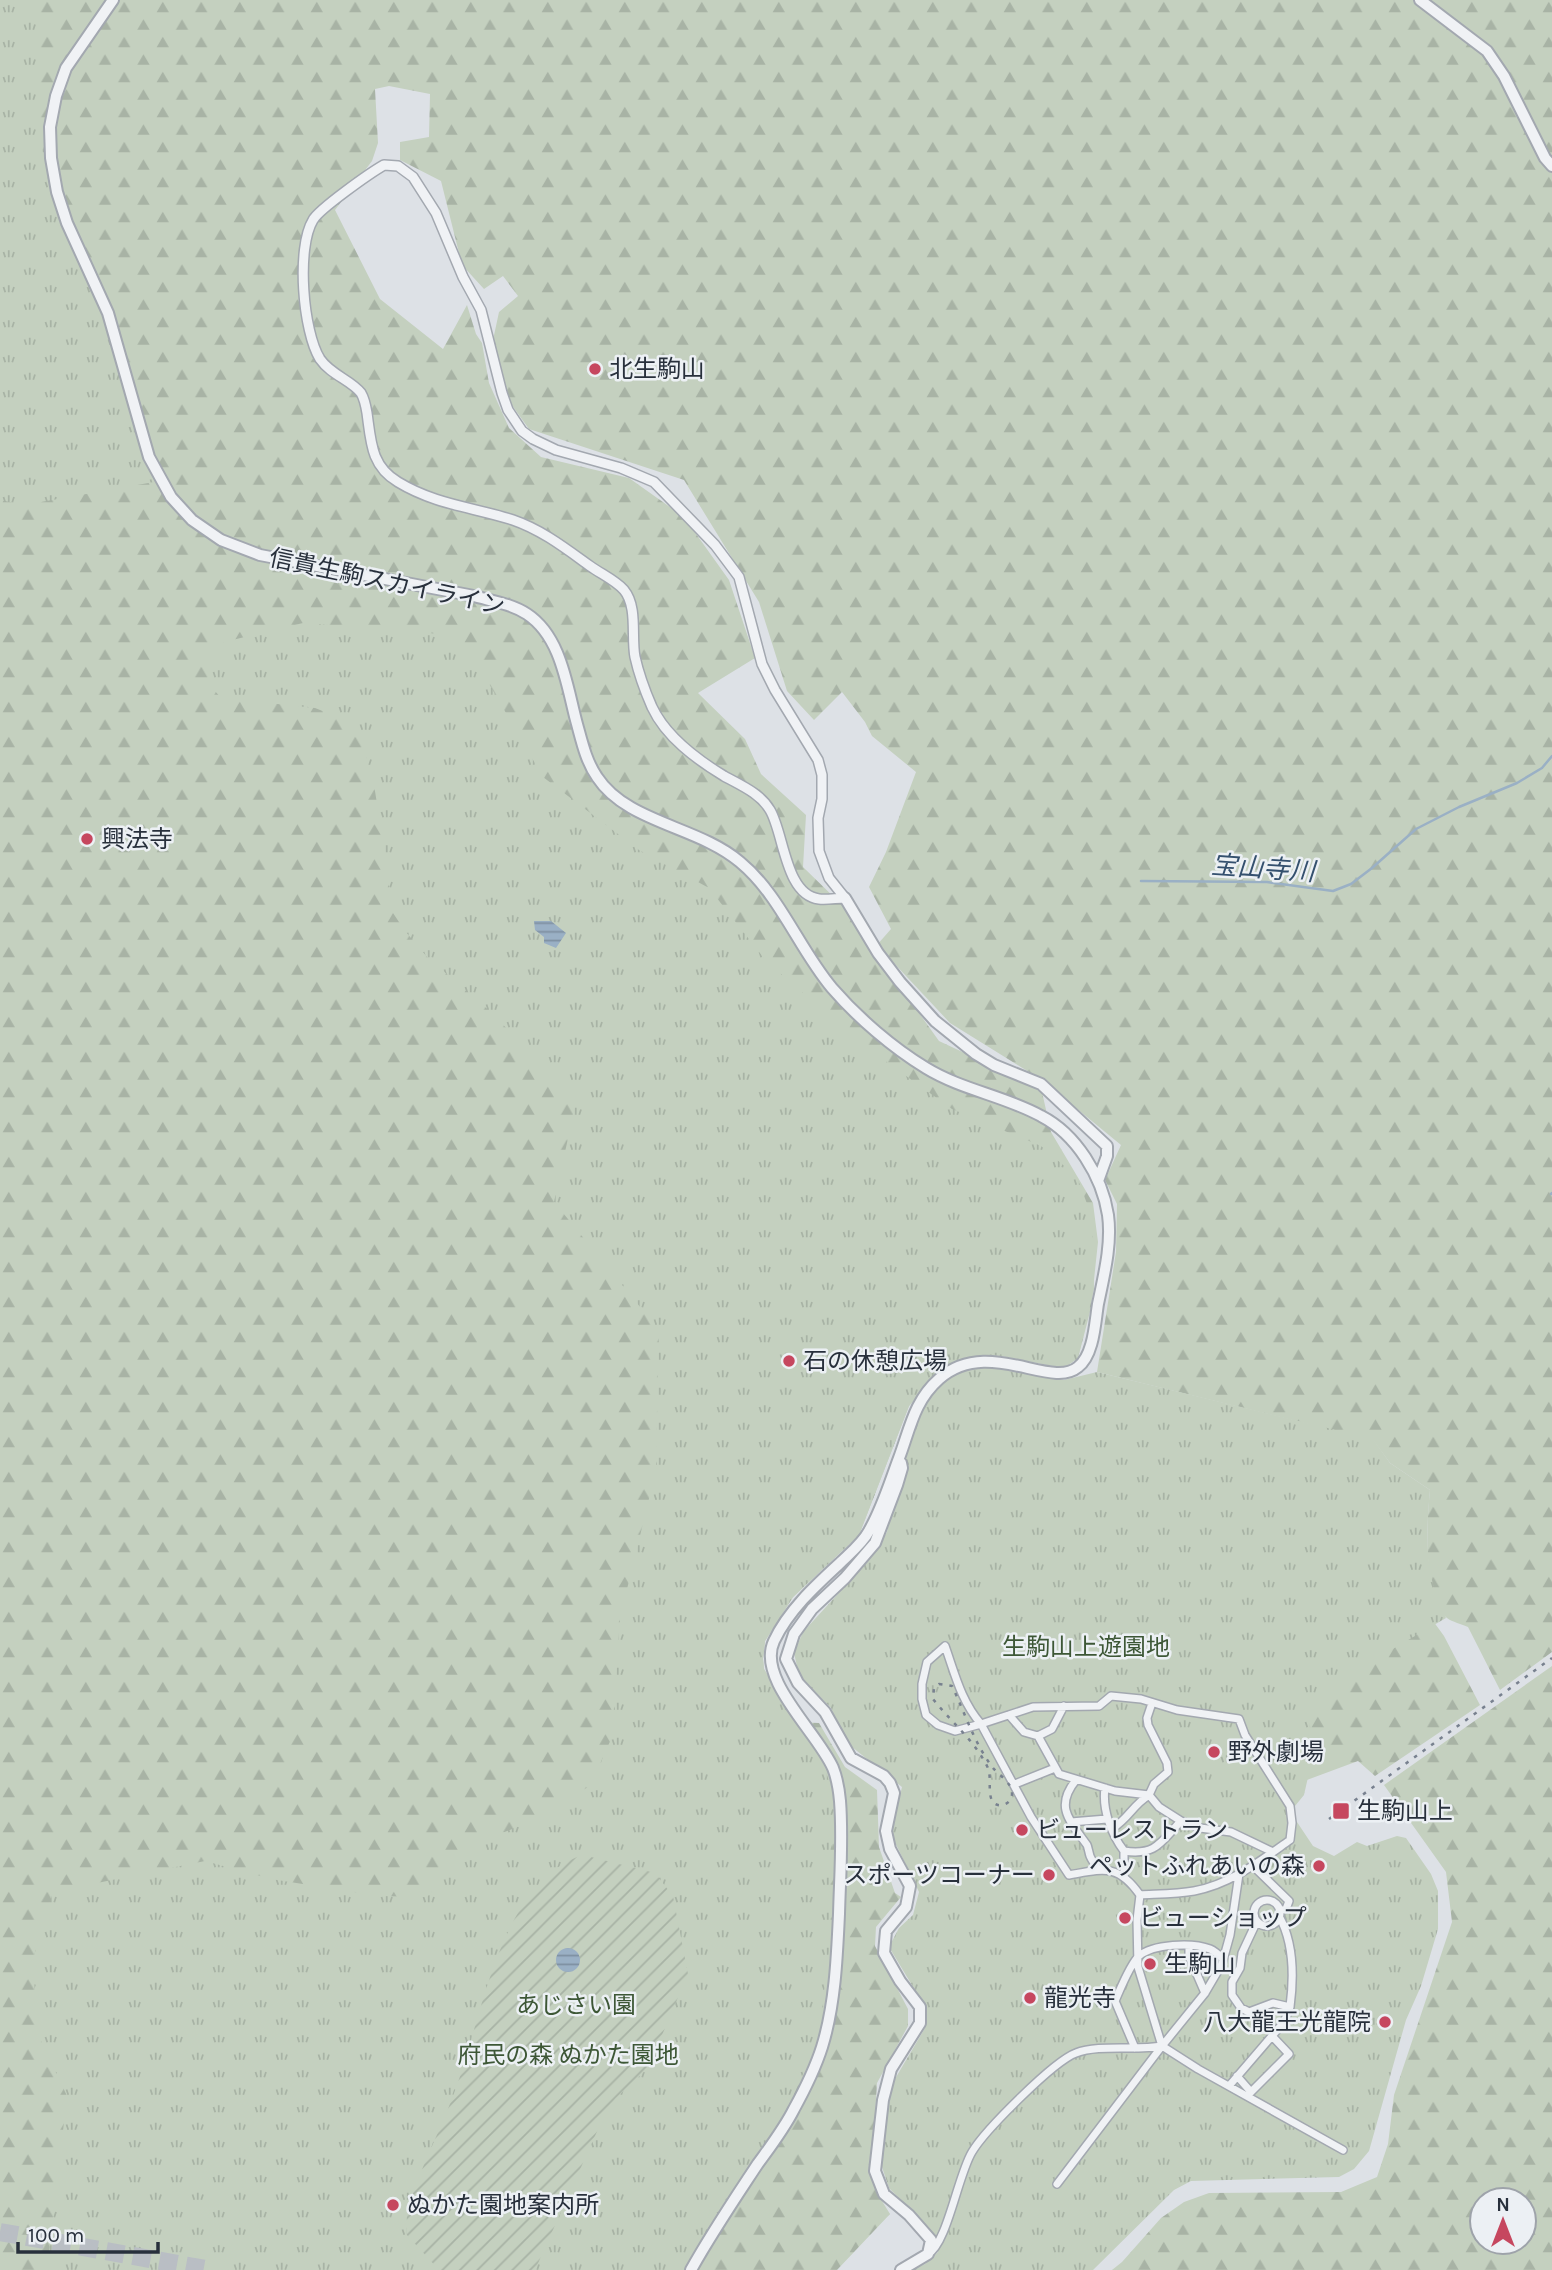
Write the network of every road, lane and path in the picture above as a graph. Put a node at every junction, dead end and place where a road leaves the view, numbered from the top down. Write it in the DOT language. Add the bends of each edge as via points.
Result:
graph roads {
  1 [pos="113,0"];
  2 [pos="1420,0"];
  3 [pos="1552,166"];
  4 [pos="845,898"];
  5 [pos="1098,1181"];
  6 [pos="900,1457"];
  7 [pos="1152,1703"];
  8 [pos="1064,1706"];
  9 [pos="1009,1715"];
  10 [pos="981,1724"];
  11 [pos="1038,1735"];
  12 [pos="1055,1768"];
  13 [pos="1076,1780"];
  14 [pos="1015,1784"];
  15 [pos="1105,1787"];
  16 [pos="1149,1795"];
  17 [pos="1107,1819"];
  18 [pos="1181,1821"];
  19 [pos="1071,1822"];
  20 [pos="1113,1828"];
  21 [pos="1124,1851"];
  22 [pos="1273,1852"];
  23 [pos="1253,1866"];
  24 [pos="1099,1870"];
  25 [pos="1239,1874"];
  26 [pos="1124,1876"];
  27 [pos="1140,1895"];
  28 [pos="1280,1914"];
  29 [pos="1257,1921"];
  30 [pos="1189,1947"];
  31 [pos="1138,1957"];
  32 [pos="1223,1959"];
  33 [pos="1205,1993"];
  34 [pos="1290,2007"];
  35 [pos="1272,2036"];
  36 [pos="1162,2046"];
  37 [pos="1135,2048"];
  38 [pos="1237,2076"];
  39 [pos="1229,2086"];
  40 [pos="1343,2150"];
  41 [pos="1057,2184"];
  42 [pos="928,2254"];
  43 [pos="691,2270"];
  44 [pos="901,2270"];
  1 -- 5 [label="street, 信貴生駒スカイライン" via="66,68 50,127 51,158 67,223 108,313 149,457 171,497 192,520 221,540 260,555 474,596 527,614 550,637 585,754 609,793 629,807 710,840 735,857 759,878 828,984 848,1006 929,1070 1041,1116 1068,1135"];
  2 -- 3 [label="street" via="1487,51"];
  4 -- 4 [label="street" via="817,899 806,894 797,885 770,810 755,794 692,755 658,718 640,679 632,613 627,594 618,583 547,535 510,519 445,503 382,470 372,447 361,393 330,371 309,331 304,248 313,219 384,165 398,166 413,177 436,213 481,310 502,393 522,431 556,450 653,482 715,545 739,577 762,664 818,760 822,775 819,851 829,878"];
  4 -- 5 [label="street" via="873,946 935,1021 994,1065 1041,1084 1107,1146"];
  5 -- 6 [label="street, 信貴生駒スカイライン" via="1109,1217 1109,1241 1093,1333 1083,1362 1064,1373 989,1360 948,1371 915,1409"];
  6 -- 42 [label="street" via="897,1485 874,1544 812,1609 793,1634 786,1659 798,1683 825,1712 851,1758 884,1776 894,1793 886,1831 890,1849 910,1886 906,1907 886,1931 884,1953 920,2007 920,2023 891,2069 875,2171 884,2194 931,2240"];
  6 -- 43 [label="street, 信貴生駒スカイライン" via="865,1538 786,1620 770,1647 770,1668 835,1772 841,1864 836,1968 823,2045 809,2079 791,2115"];
  7 -- 8 [label="street" via="1111,1696 1099,1706"];
  7 -- 16 [label="street" via="1147,1718 1168,1772"];
  7 -- 22 [label="street" via="1239,1719 1290,1806 1290,1840"];
  8 -- 9 [label="street" via="1033,1707"];
  8 -- 11 [label="street" via="1052,1729"];
  9 -- 10 [label="street"];
  9 -- 11 [label="street" via="1024,1732"];
  10 -- 10 [label="street" via="968,1709 945,1646 927,1662 922,1692 926,1715 955,1731"];
  10 -- 14 [label="street"];
  11 -- 12 [label="street"];
  12 -- 13 [label="street"];
  12 -- 14 [label="street"];
  13 -- 15 [label="street"];
  13 -- 19 [label="street" via="1064,1804"];
  14 -- 24 [label="street" via="1069,1875"];
  15 -- 16 [label="street"];
  15 -- 17 [label="street"];
  16 -- 18 [label="street"];
  16 -- 20 [label="street"];
  17 -- 19 [label="street"];
  17 -- 20 [label="street"];
  18 -- 21 [label="street" via="1150,1852"];
  18 -- 22 [label="street" via="1231,1832"];
  19 -- 24 [label="street"];
  20 -- 21 [label="street"];
  21 -- 26 [label="street"];
  22 -- 23 [label="street"];
  23 -- 25 [label="street"];
  23 -- 28 [label="street" via="1289,1901"];
  24 -- 26 [label="street" via="1112,1869"];
  25 -- 27 [label="street" via="1194,1891"];
  25 -- 32 [label="street"];
  26 -- 27 [label="street"];
  27 -- 31 [label="street"];
  28 -- 29 [label="street" via="1268,1926"];
  28 -- 29 [label="street" via="1276,1903 1264,1900 1254,1909"];
  28 -- 34 [label="street" via="1292,1957"];
  29 -- 34 [label="street" via="1242,1953 1233,1995 1248,2012 1273,2003"];
  30 -- 31 [label="street" via="1156,1947"];
  30 -- 32 [label="street" via="1214,1950"];
  30 -- 33 [label="street"];
  31 -- 36 [label="street" via="1142,1987"];
  31 -- 37 [label="street" via="1115,2001"];
  32 -- 33 [label="street"];
  33 -- 36 [label="street"];
  34 -- 35 [label="street"];
  35 -- 38 [label="street"];
  35 -- 38 [label="street" via="1289,2054 1251,2092"];
  36 -- 37 [label="street"];
  36 -- 39 [label="street"];
  36 -- 41 [label="street"];
  37 -- 42 [label="street" via="1078,2052 1046,2073 972,2151 942,2236"];
  38 -- 39 [label="street"];
  39 -- 40 [label="street"];
  42 -- 44 [label="street"];
}
